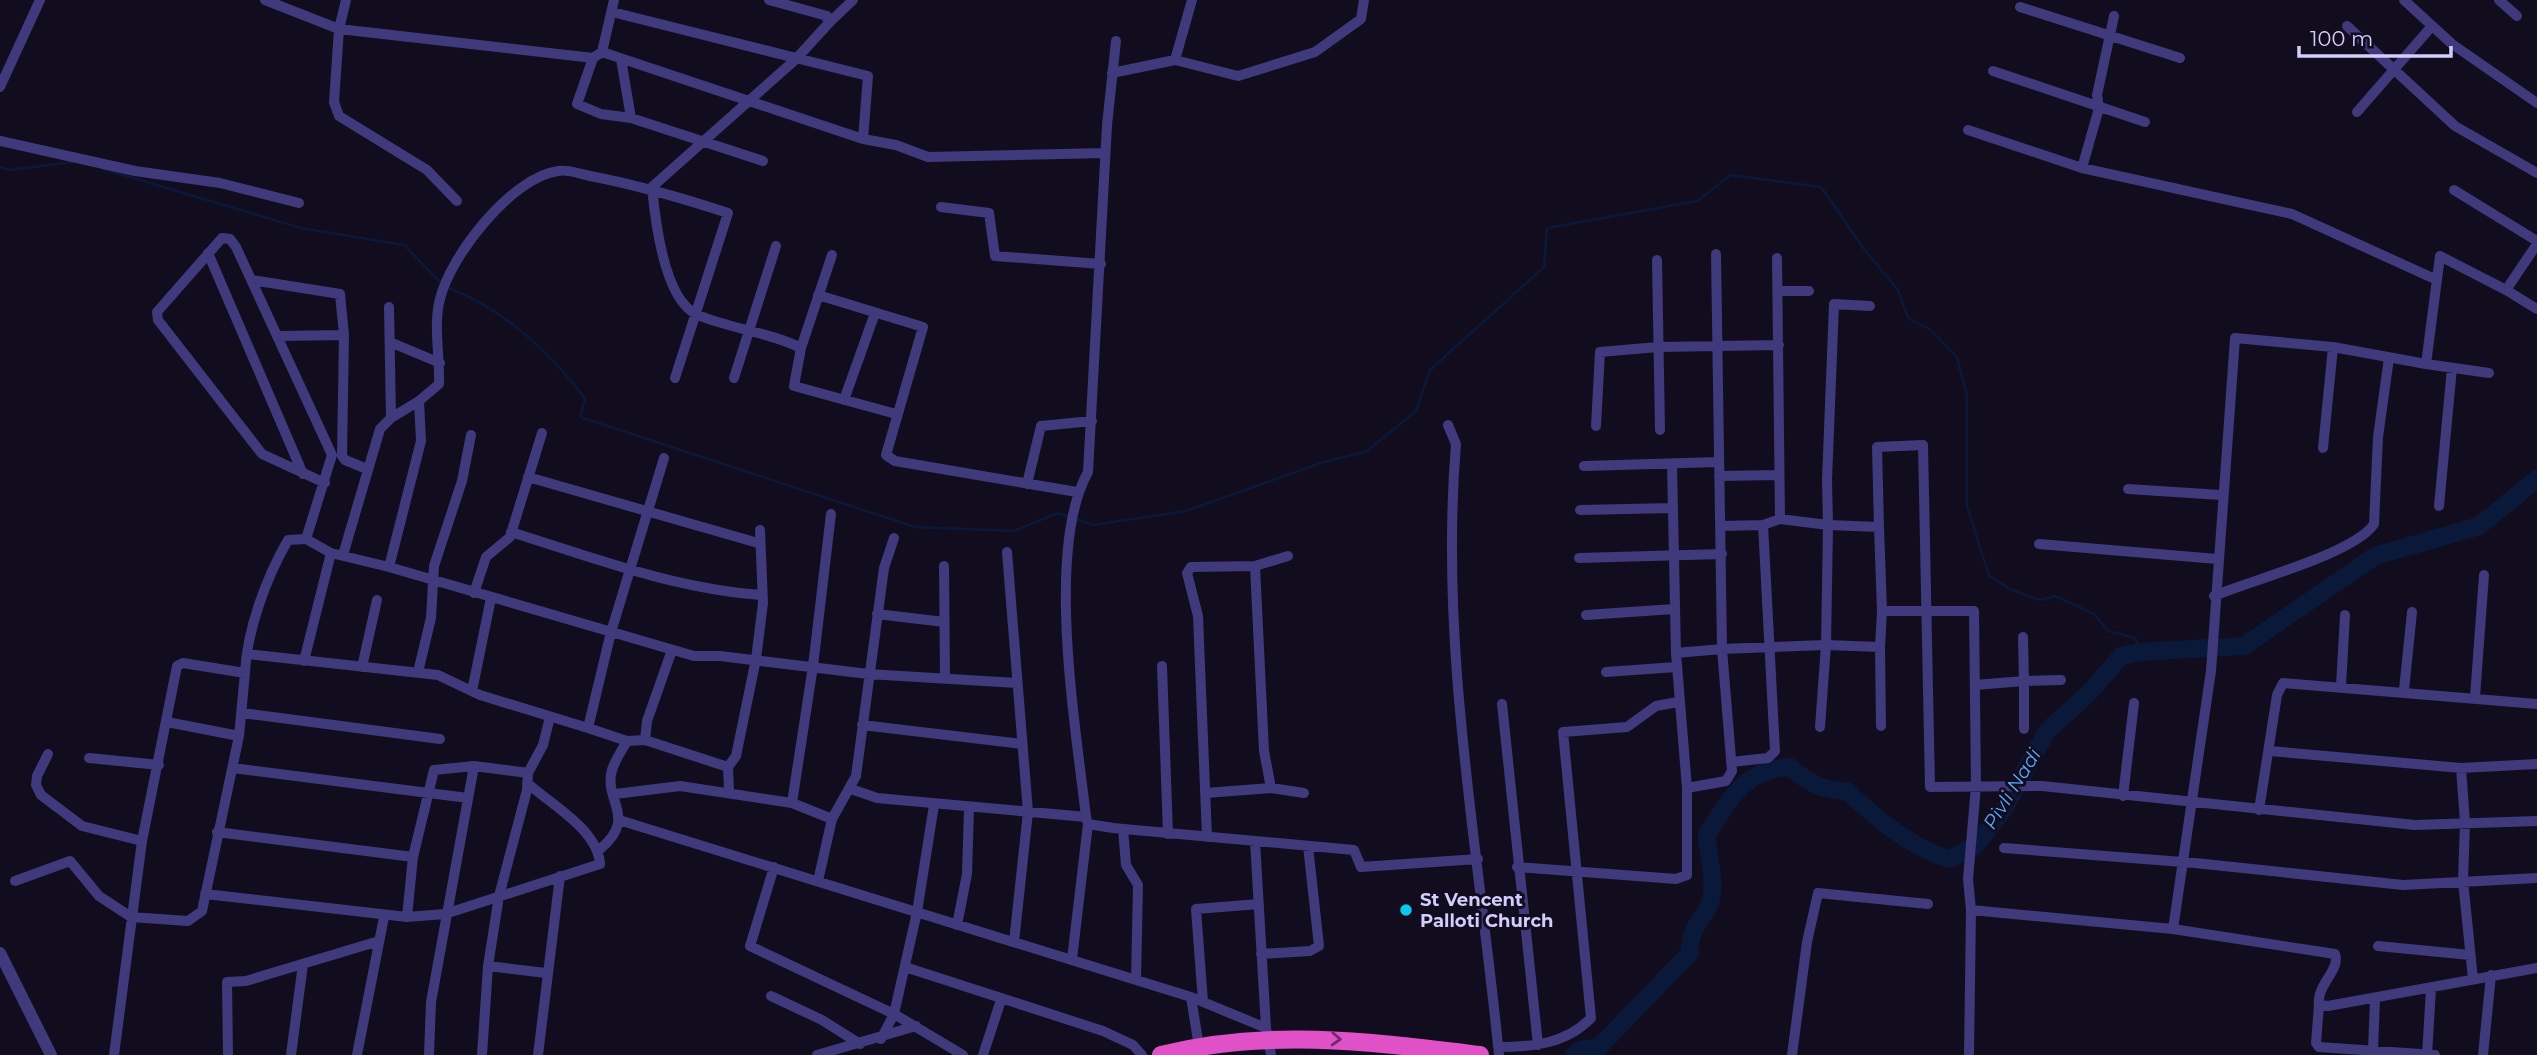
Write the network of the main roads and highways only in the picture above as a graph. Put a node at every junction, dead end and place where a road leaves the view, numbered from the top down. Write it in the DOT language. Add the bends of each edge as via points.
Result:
graph roads {
  1 [pos="1268,1041"];
  2 [pos="1161,1055"];
  3 [pos="1478,1055"];
  1 -- 2 [label="highway"];
  1 -- 3 [label="highway, one-way" via="1354,1040"];
}
